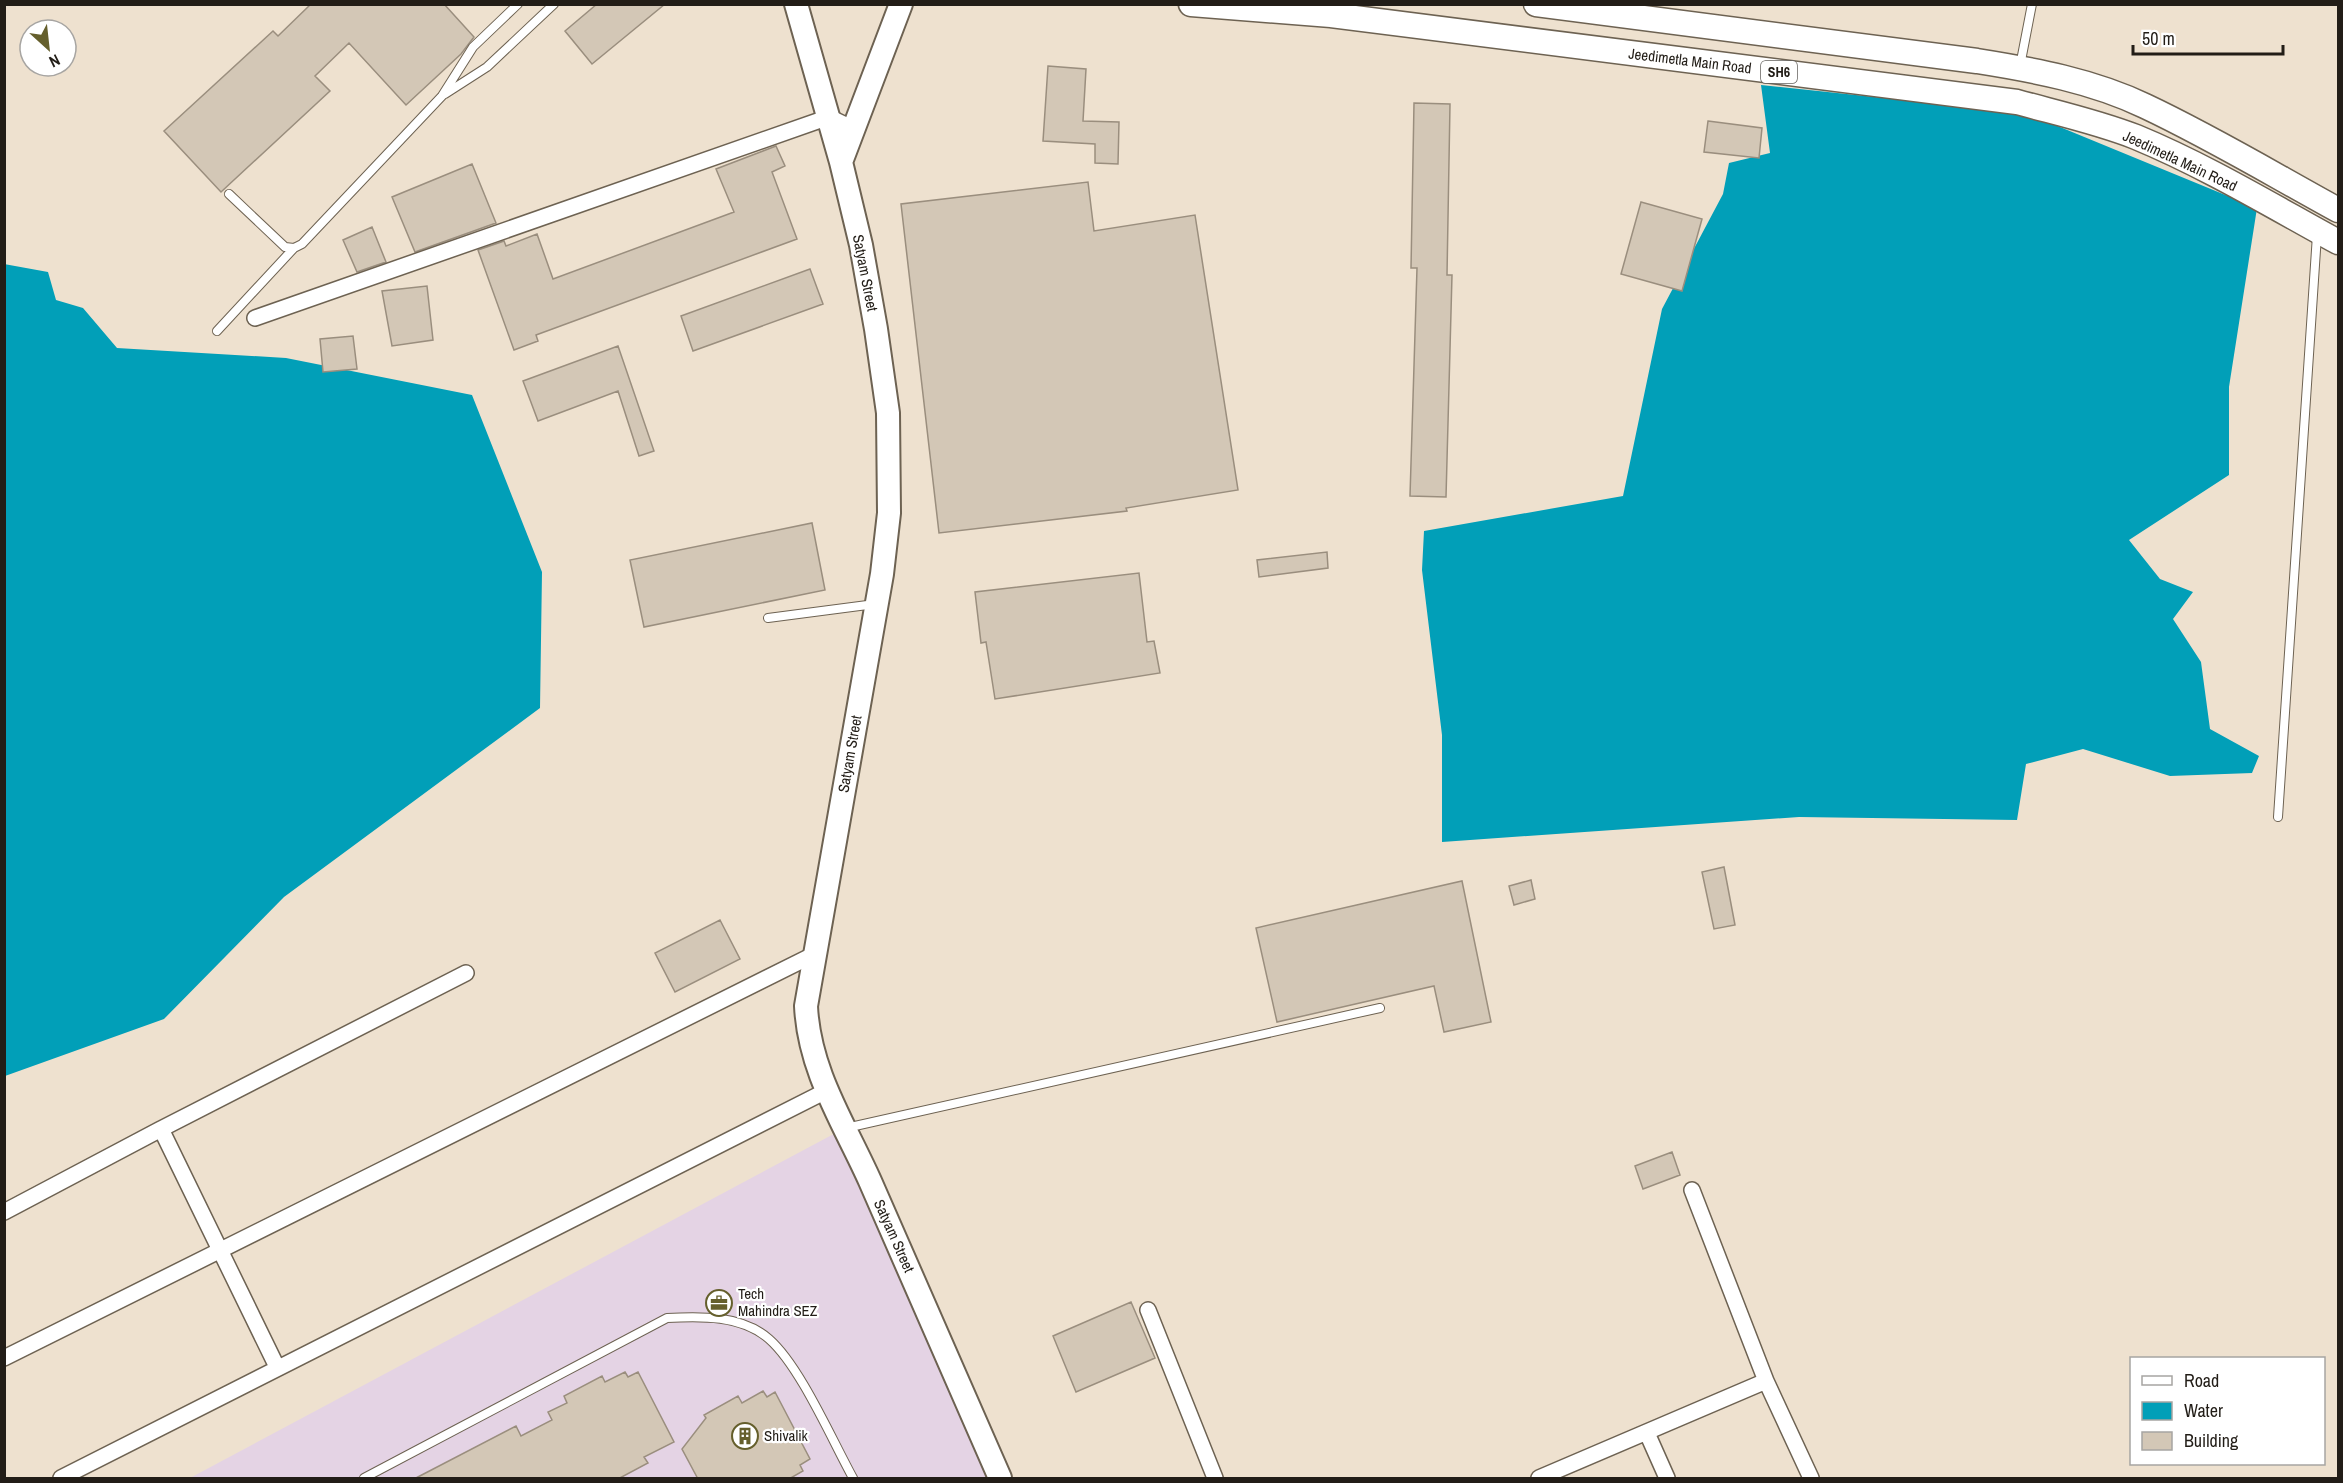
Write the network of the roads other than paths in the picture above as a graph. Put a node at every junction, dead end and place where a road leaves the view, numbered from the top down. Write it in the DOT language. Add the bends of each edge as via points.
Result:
graph roads {
  1 [pos="518,4"];
  2 [pos="554,4"];
  3 [pos="796,4"];
  4 [pos="900,4"];
  5 [pos="1191,4"];
  6 [pos="2032,4"];
  7 [pos="1550,5"];
  8 [pos="2019,68"];
  9 [pos="441,96"];
  10 [pos="829,117"];
  11 [pos="854,129"];
  12 [pos="842,162"];
  13 [pos="229,194"];
  14 [pos="2338,210"];
  15 [pos="2317,231"];
  16 [pos="2338,242"];
  17 [pos="294,248"];
  18 [pos="255,318"];
  19 [pos="217,331"];
  20 [pos="877,603"];
  21 [pos="768,618"];
  22 [pos="2278,817"];
  23 [pos="815,954"];
  24 [pos="466,973"];
  25 [pos="1380,1008"];
  26 [pos="826,1091"];
  27 [pos="846,1128"];
  28 [pos="161,1129"];
  29 [pos="1692,1190"];
  30 [pos="4,1212"];
  31 [pos="219,1250"];
  32 [pos="1148,1310"];
  33 [pos="4,1358"];
  34 [pos="277,1367"];
  35 [pos="1766,1381"];
  36 [pos="1647,1433"];
  37 [pos="61,1479"];
  38 [pos="364,1479"];
  39 [pos="853,1479"];
  40 [pos="1000,1479"];
  41 [pos="1215,1479"];
  42 [pos="1539,1479"];
  43 [pos="1667,1479"];
  44 [pos="1811,1479"];
  1 -- 9 [label="lane" via="473,47"];
  2 -- 9 [label="lane" via="487,67"];
  3 -- 10 [label="street, Satyam Street"];
  4 -- 11 [label="street"];
  5 -- 15 [label="main road, Jeedimetla Main Road / SH6" via="1331,15 2017,102 2134,137"];
  6 -- 8 [label="lane"];
  7 -- 8 [label="main road, Jeedimetla Main Road"];
  8 -- 14 [label="main road, Jeedimetla Main Road" via="2091,85 2144,105"];
  9 -- 17 [label="lane"];
  10 -- 11 [label="street"];
  10 -- 12 [label="street, Satyam Street"];
  10 -- 18 [label="street"];
  11 -- 12 [label="street"];
  12 -- 20 [label="street, Satyam Street" via="861,245 888,413 889,513"];
  13 -- 17 [label="lane" via="285,247"];
  15 -- 16 [label="main road, Jeedimetla Main Road / SH6"];
  15 -- 22 [label="lane"];
  17 -- 19 [label="lane"];
  20 -- 21 [label="lane"];
  20 -- 23 [label="street, Satyam Street"];
  23 -- 26 [label="street, Satyam Street" via="806,1006 807,1033"];
  23 -- 31 [label="street"];
  24 -- 28 [label="street"];
  25 -- 27 [label="lane"];
  26 -- 27 [label="street, Satyam Street"];
  26 -- 34 [label="street"];
  27 -- 40 [label="street, Satyam Street"];
  28 -- 30 [label="street"];
  28 -- 31 [label="street"];
  29 -- 35 [label="street"];
  31 -- 33 [label="street"];
  31 -- 34 [label="street"];
  32 -- 41 [label="street"];
  34 -- 37 [label="street"];
  35 -- 36 [label="street"];
  35 -- 44 [label="street"];
  36 -- 42 [label="street"];
  36 -- 43 [label="street"];
  38 -- 39 [label="lane" via="667,1318 701,1316 737,1322 769,1338 793,1368"];
}
